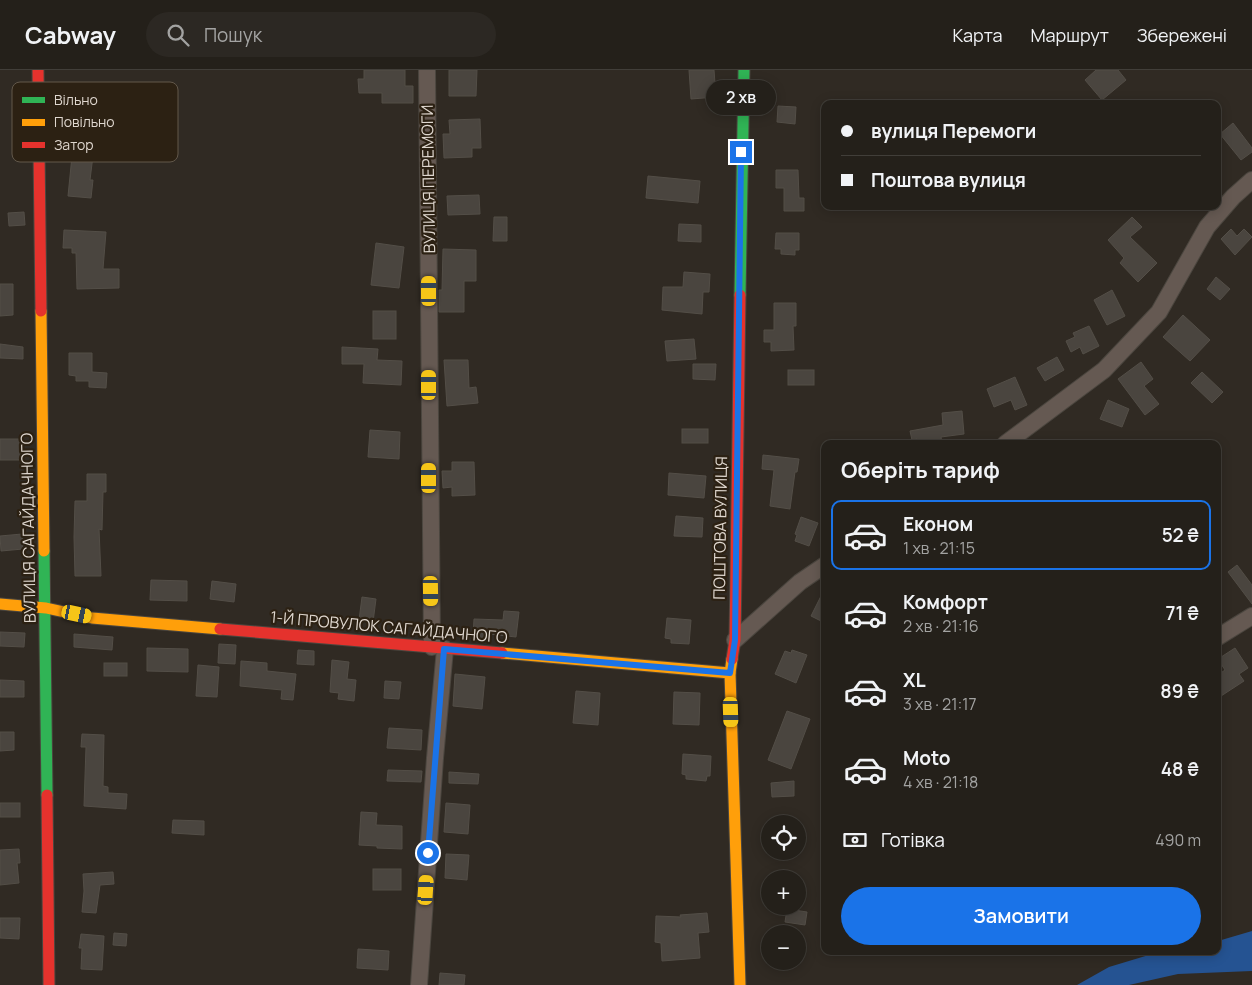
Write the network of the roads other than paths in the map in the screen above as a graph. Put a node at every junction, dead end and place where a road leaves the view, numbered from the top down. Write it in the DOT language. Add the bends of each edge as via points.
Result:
graph roads {
  1 [pos="427,70"];
  2 [pos="744,70"];
  3 [pos="39,162"];
  4 [pos="1252,180"];
  5 [pos="1010,440"];
  6 [pos="821,569"];
  7 [pos="0,604"];
  8 [pos="46,608"];
  9 [pos="1252,616"];
  10 [pos="1221,636"];
  11 [pos="735,640"];
  12 [pos="438,648"];
  13 [pos="730,673"];
  14 [pos="49,985"];
  15 [pos="419,985"];
  16 [pos="740,985"];
  1 -- 12 [label="street, ВУЛИЦЯ ПЕРЕМОГИ"];
  2 -- 11 [label="street, ПОШТОВА ВУЛИЦЯ"];
  3 -- 8 [label="street, ВУЛИЦЯ САГАЙДАЧНОГО"];
  4 -- 5 [label="street" via="1233,196 1207,227 1159,312 1104,370"];
  6 -- 11 [label="street" via="800,582"];
  7 -- 8 [label="street, 1-Й ПРОВУЛОК САГАЙДАЧНОГО"];
  8 -- 12 [label="street, 1-Й ПРОВУЛОК САГАЙДАЧНОГО" via="92,618"];
  8 -- 14 [label="street, ВУЛИЦЯ САГАЙДАЧНОГО"];
  9 -- 10 [label="street"];
  11 -- 13 [label="street, ПОШТОВА ВУЛИЦЯ"];
  12 -- 13 [label="street, 1-Й ПРОВУЛОК САГАЙДАЧНОГО"];
  12 -- 15 [label="street, ВУЛИЦЯ ПЕРЕМОГИ"];
  13 -- 16 [label="street, ПОШТОВА ВУЛИЦЯ"];
}
